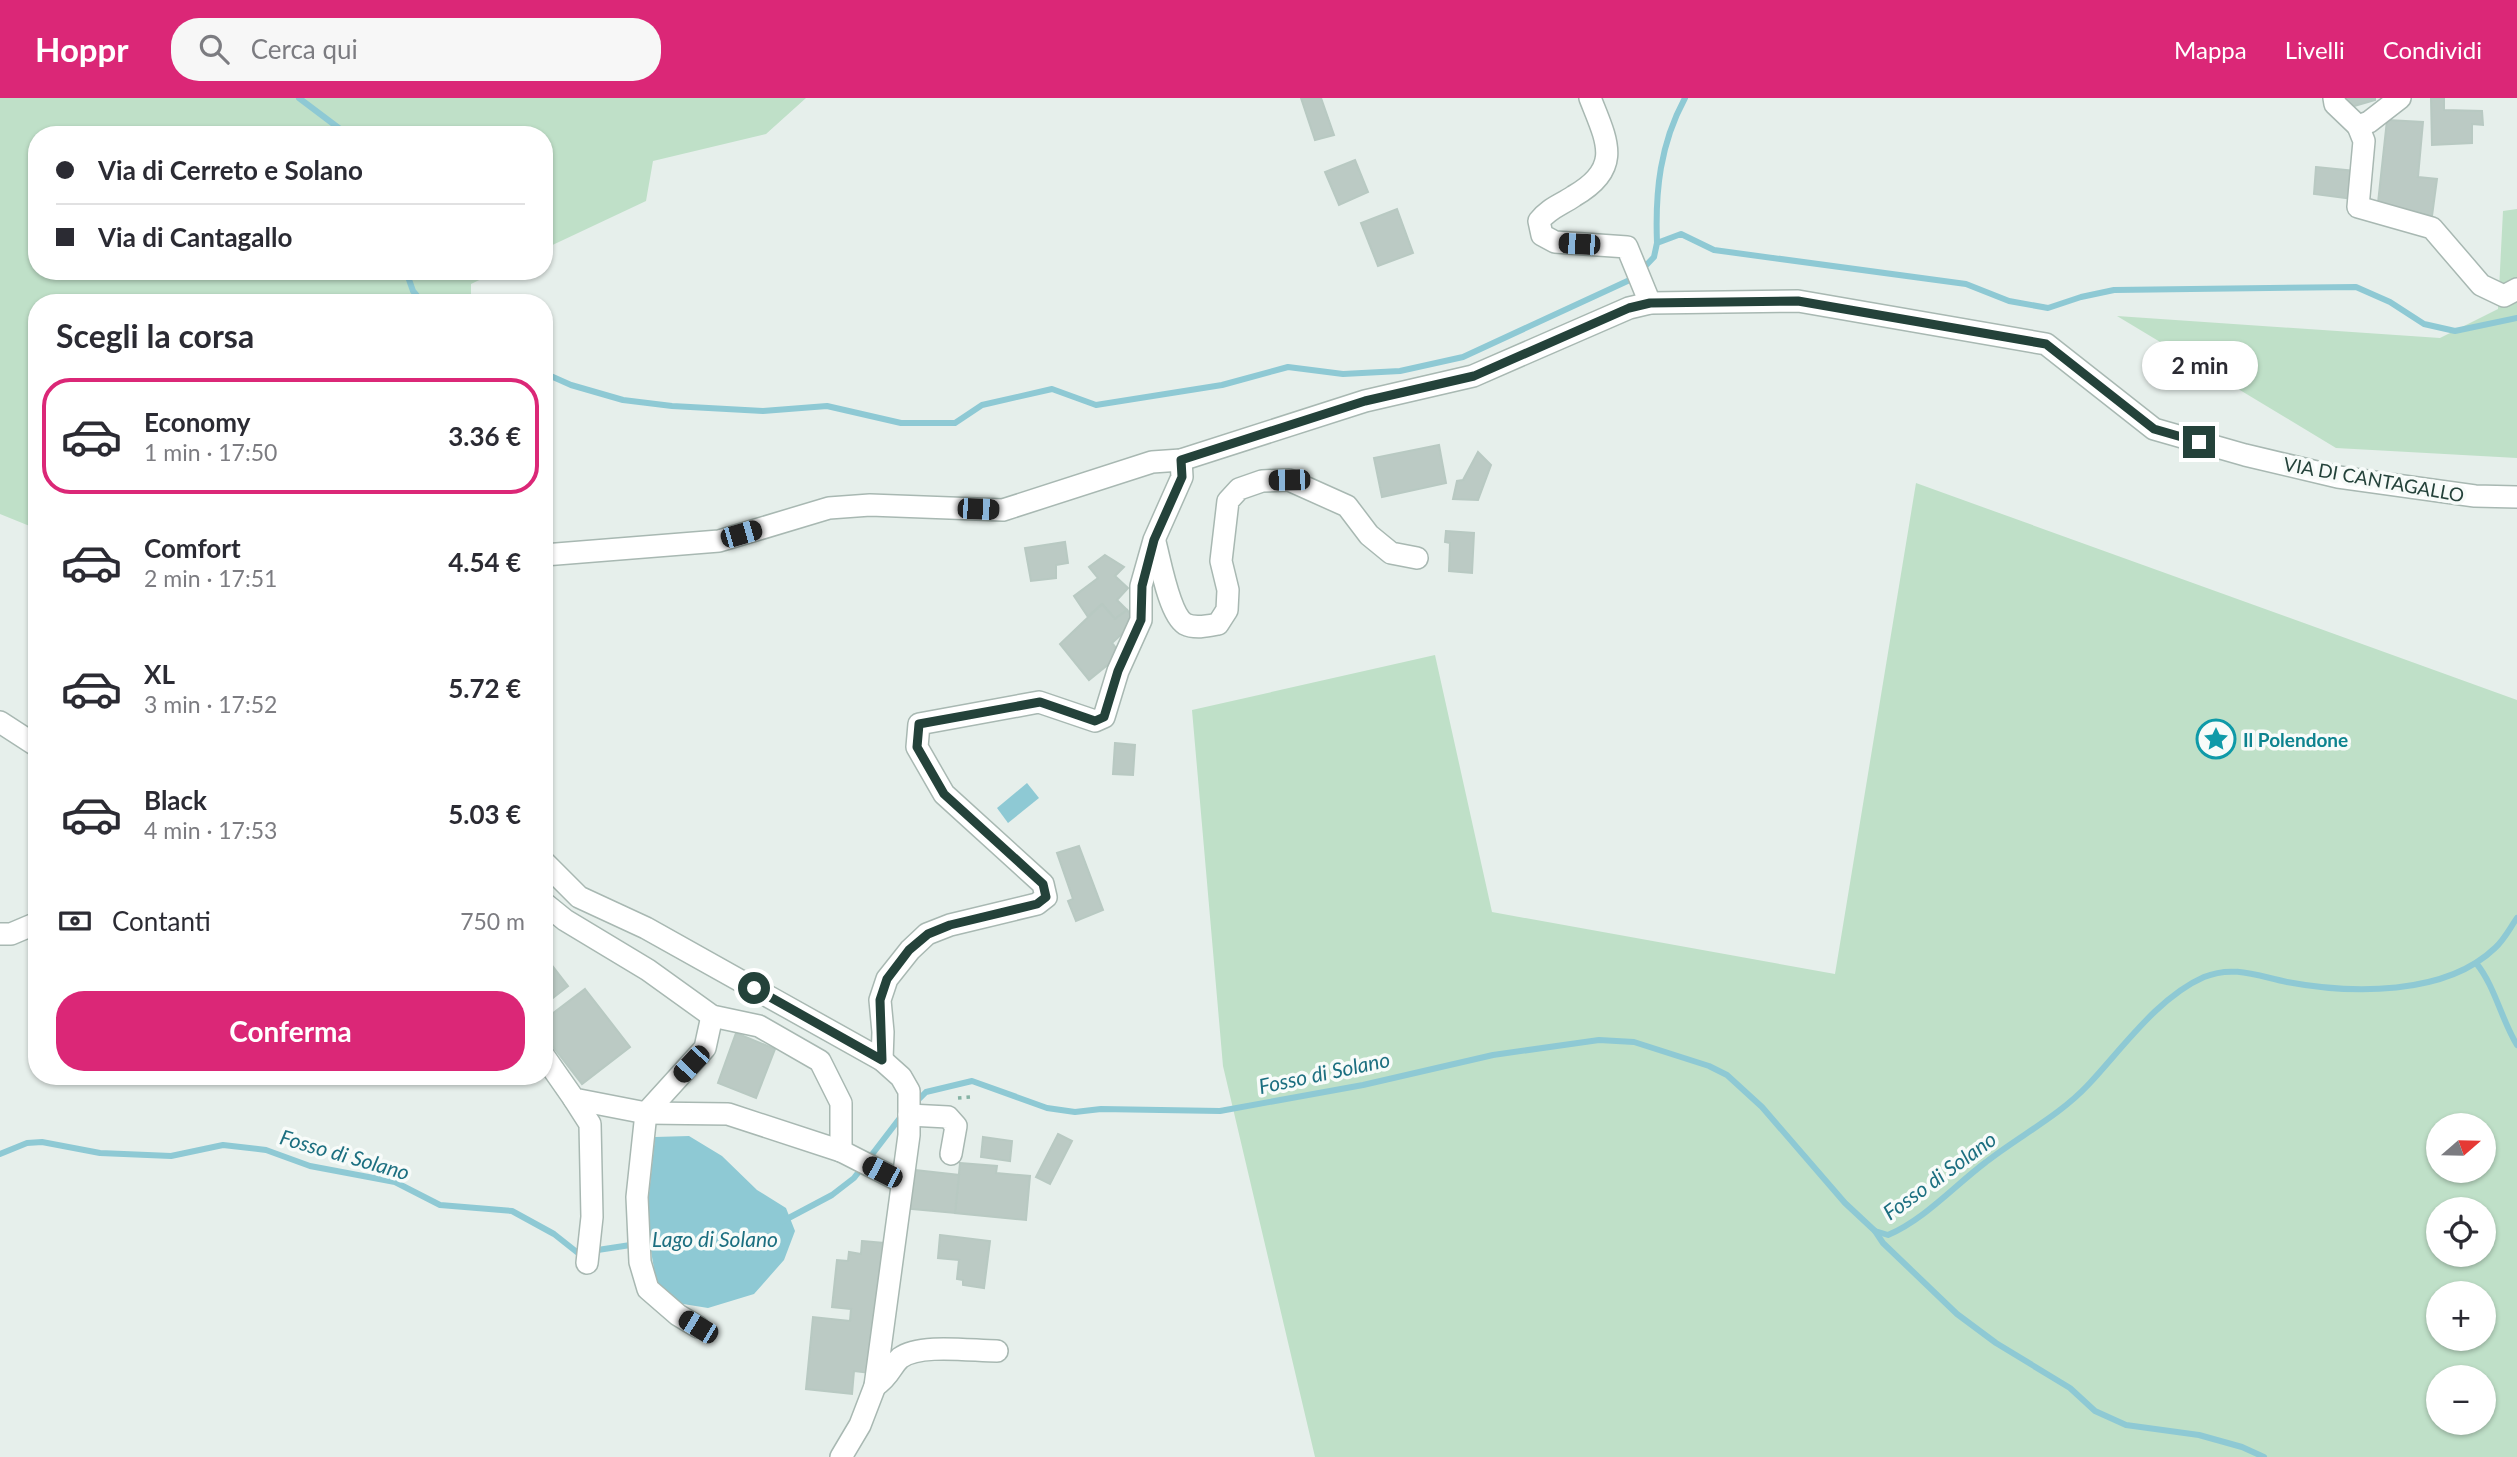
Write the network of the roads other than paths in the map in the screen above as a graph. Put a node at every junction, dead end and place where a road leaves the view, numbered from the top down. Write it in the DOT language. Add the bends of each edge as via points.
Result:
graph roads {
  1 [pos="1590,98"];
  2 [pos="2400,98"];
  3 [pos="2335,101"];
  4 [pos="2358,126"];
  5 [pos="2517,289"];
  6 [pos="1650,303"];
  7 [pos="1181,460"];
  8 [pos="2517,497"];
  9 [pos="1154,540"];
  10 [pos="553,554"];
  11 [pos="1417,558"];
  12 [pos="0,722"];
  13 [pos="28,740"];
  14 [pos="553,871"];
  15 [pos="553,910"];
  16 [pos="28,927"];
  17 [pos="0,934"];
  18 [pos="712,1016"];
  19 [pos="882,1060"];
  20 [pos="553,1069"];
  21 [pos="574,1099"];
  22 [pos="646,1113"];
  23 [pos="909,1115"];
  24 [pos="841,1151"];
  25 [pos="951,1154"];
  26 [pos="902,1182"];
  27 [pos="587,1263"];
  28 [pos="698,1327"];
  29 [pos="997,1351"];
  30 [pos="875,1386"];
  31 [pos="841,1457"];
  1 -- 6 [label="street" via="1609,146 1606,164 1598,178 1576,196 1547,210 1539,221 1542,235 1555,242 1628,247"];
  2 -- 4 [label="street"];
  3 -- 4 [label="street"];
  4 -- 5 [label="street" via="2364,141 2358,207 2432,228 2482,285 2504,296"];
  6 -- 7 [label="street, VIA DI CANTAGALLO" via="1474,376 1365,401"];
  6 -- 8 [label="street, VIA DI CANTAGALLO" via="1798,301 2046,344 2154,429 2338,477 2475,496"];
  7 -- 9 [label="street" via="1182,477"];
  7 -- 10 [label="street, VIA DI CANTAGALLO" via="1152,462 1003,510 829,508 719,541"];
  9 -- 11 [label="street" via="1177,615 1186,625 1201,627 1218,624 1227,610 1221,561 1228,501 1239,489 1262,481 1289,480 1346,506 1369,535 1391,552"];
  9 -- 19 [label="street" via="1142,586 1141,620 1104,717 1095,721 1040,702 919,724 917,747 944,794 1043,884 1046,897 1037,904 950,925 928,934 909,950 887,979 880,1000"];
  12 -- 13 [label="street"];
  14 -- 19 [label="street" via="579,897 646,928"];
  15 -- 18 [label="street"];
  16 -- 17 [label="street"];
  18 -- 22 [label="street" via="705,1048"];
  18 -- 24 [label="street" via="759,1026 820,1060 841,1104"];
  19 -- 23 [label="street" via="909,1091"];
  20 -- 21 [label="street"];
  21 -- 22 [label="street"];
  21 -- 27 [label="street" via="590,1124 592,1217"];
  22 -- 24 [label="street" via="728,1114"];
  22 -- 28 [label="street" via="637,1196 640,1262 648,1289"];
  23 -- 25 [label="street" via="948,1117 956,1126"];
  23 -- 26 [label="street"];
  24 -- 26 [label="street"];
  26 -- 30 [label="street"];
  29 -- 30 [label="street" via="918,1350 899,1359 888,1377"];
  30 -- 31 [label="street"];
}
